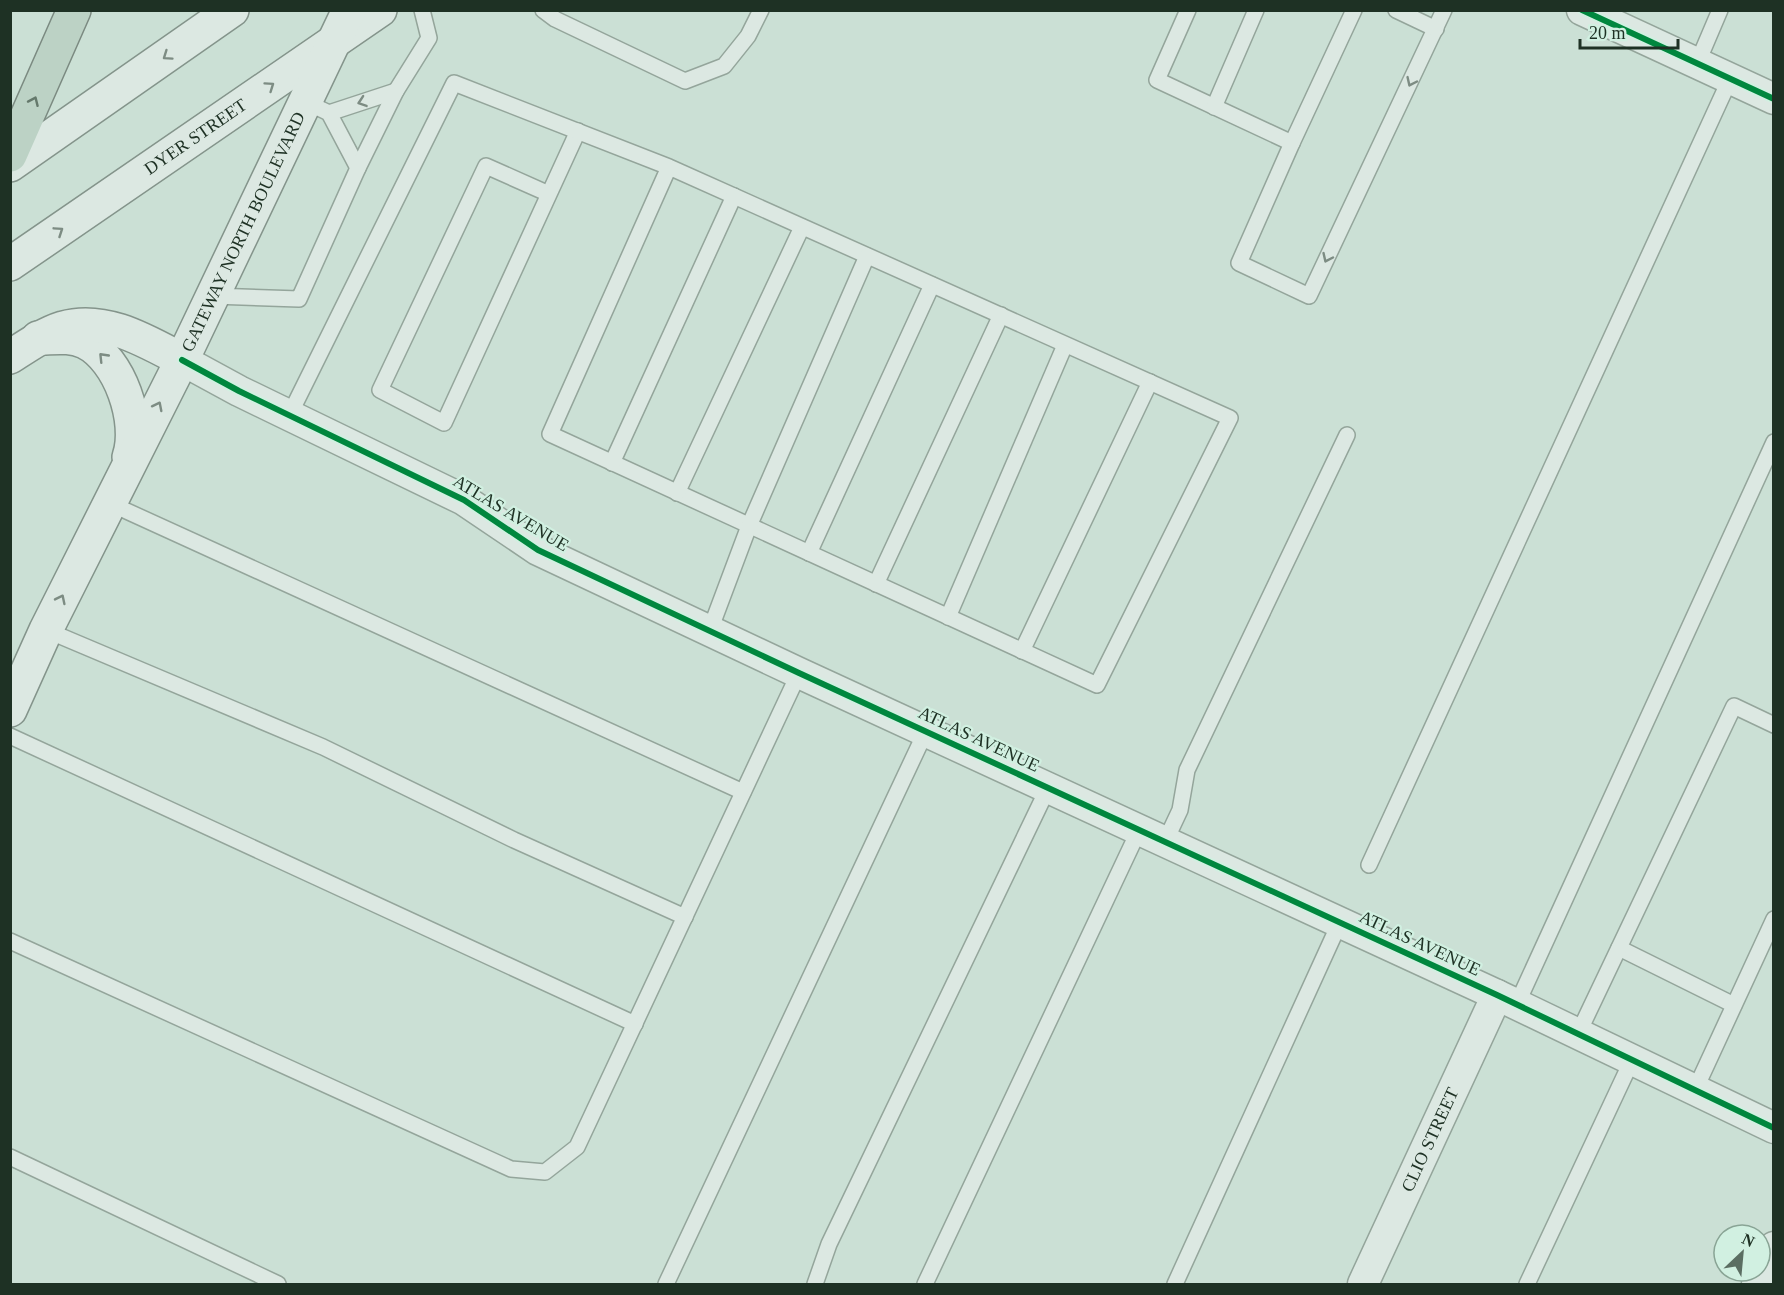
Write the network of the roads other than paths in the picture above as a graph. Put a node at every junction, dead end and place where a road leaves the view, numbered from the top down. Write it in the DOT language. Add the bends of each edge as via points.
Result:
graph roads {
  1 [pos="74,10"];
  2 [pos="232,10"];
  3 [pos="349,10"];
  4 [pos="380,10"];
  5 [pos="422,10"];
  6 [pos="543,10"];
  7 [pos="761,10"];
  8 [pos="1188,10"];
  9 [pos="1256,10"];
  10 [pos="1354,10"];
  11 [pos="1396,10"];
  12 [pos="1444,10"];
  13 [pos="1582,10"];
  14 [pos="1720,10"];
  15 [pos="1436,29"];
  16 [pos="335,42"];
  17 [pos="1697,64"];
  18 [pos="1730,79"];
  19 [pos="396,90"];
  20 [pos="1773,99"];
  21 [pos="1214,107"];
  22 [pos="318,108"];
  23 [pos="578,130"];
  24 [pos="1292,143"];
  25 [pos="10,154"];
  26 [pos="10,165"];
  27 [pos="358,168"];
  28 [pos="669,168"];
  29 [pos="549,194"];
  30 [pos="734,196"];
  31 [pos="802,227"];
  32 [pos="867,256"];
  33 [pos="10,264"];
  34 [pos="932,285"];
  35 [pos="213,296"];
  36 [pos="1001,315"];
  37 [pos="38,338"];
  38 [pos="1065,345"];
  39 [pos="10,357"];
  40 [pos="182,360"];
  41 [pos="1150,382"];
  42 [pos="289,416"];
  43 [pos="1347,435"];
  44 [pos="1773,442"];
  45 [pos="612,463"];
  46 [pos="125,470"];
  47 [pos="677,493"];
  48 [pos="109,503"];
  49 [pos="749,526"];
  50 [pos="809,553"];
  51 [pos="876,584"];
  52 [pos="948,617"];
  53 [pos="46,630"];
  54 [pos="710,630"];
  55 [pos="1022,651"];
  56 [pos="799,673"];
  57 [pos="10,710"];
  58 [pos="1773,725"];
  59 [pos="926,731"];
  60 [pos="10,736"];
  61 [pos="1048,788"];
  62 [pos="743,792"];
  63 [pos="1152,836"];
  64 [pos="1369,866"];
  65 [pos="685,917"];
  66 [pos="1773,919"];
  67 [pos="1340,922"];
  68 [pos="10,940"];
  69 [pos="1619,948"];
  70 [pos="1507,999"];
  71 [pos="1734,1005"];
  72 [pos="634,1024"];
  73 [pos="1578,1034"];
  74 [pos="1632,1060"];
  75 [pos="1695,1090"];
  76 [pos="1773,1128"];
  77 [pos="10,1156"];
  78 [pos="1773,1247"];
  79 [pos="278,1284"];
  80 [pos="666,1284"];
  81 [pos="815,1284"];
  82 [pos="925,1284"];
  83 [pos="1175,1284"];
  84 [pos="1363,1284"];
  85 [pos="1527,1284"];
  86 [pos="1757,1284"];
  25 -- 1 [label="highway, one-way"];
  2 -- 26 [label="main road, one-way"];
  3 -- 16 [label="main road, GATEWAY NORTH BOULEVARD"];
  4 -- 16 [label="main road, DYER STREET"];
  5 -- 19 [label="lane" via="429,38"];
  6 -- 7 [label="lane" via="685,81 724,66 748,36"];
  8 -- 21 [label="lane" via="1157,80"];
  9 -- 21 [label="lane"];
  10 -- 24 [label="lane"];
  11 -- 15 [label="lane"];
  12 -- 15 [label="lane"];
  13 -- 17 [label="street"];
  14 -- 17 [label="lane"];
  15 -- 24 [label="lane, one-way" via="1310,296 1239,263"];
  16 -- 22 [label="main road, GATEWAY NORTH BOULEVARD"];
  33 -- 16 [label="main road, DYER STREET, one-way"];
  17 -- 18 [label="street"];
  18 -- 20 [label="street"];
  18 -- 64 [label="lane"];
  19 -- 22 [label="lane, one-way"];
  19 -- 27 [label="lane"];
  21 -- 24 [label="lane"];
  22 -- 27 [label="lane"];
  22 -- 35 [label="main road, GATEWAY NORTH BOULEVARD"];
  23 -- 28 [label="lane"];
  23 -- 29 [label="lane"];
  23 -- 42 [label="lane" via="454,83"];
  27 -- 35 [label="lane" via="299,299"];
  28 -- 30 [label="lane"];
  28 -- 45 [label="lane" via="550,434"];
  29 -- 29 [label="lane" via="444,423 380,390 486,166"];
  30 -- 31 [label="lane"];
  30 -- 45 [label="lane"];
  31 -- 32 [label="lane"];
  31 -- 47 [label="lane"];
  32 -- 34 [label="lane"];
  32 -- 49 [label="lane"];
  34 -- 36 [label="lane"];
  34 -- 50 [label="lane"];
  35 -- 40 [label="main road, GATEWAY NORTH BOULEVARD"];
  36 -- 38 [label="lane"];
  36 -- 51 [label="lane"];
  37 -- 39 [label="main road"];
  37 -- 40 [label="main road" via="88,324 114,328"];
  46 -- 37 [label="main road, one-way" via="133,446 132,422 114,370 86,342 71,337"];
  38 -- 41 [label="lane"];
  38 -- 52 [label="lane"];
  40 -- 42 [label="street, ATLAS AVENUE"];
  46 -- 40 [label="main road, GATEWAY NORTH BOULEVARD, one-way"];
  41 -- 55 [label="lane"];
  41 -- 55 [label="lane" via="1230,418 1097,685"];
  42 -- 54 [label="street, ATLAS AVENUE" via="464,500 538,550"];
  43 -- 63 [label="lane" via="1187,770 1180,810"];
  44 -- 70 [label="lane"];
  45 -- 47 [label="lane"];
  46 -- 48 [label="main road, GATEWAY NORTH BOULEVARD"];
  47 -- 49 [label="lane"];
  53 -- 48 [label="main road, GATEWAY NORTH BOULEVARD, one-way"];
  48 -- 62 [label="lane"];
  49 -- 50 [label="lane"];
  49 -- 54 [label="lane"];
  50 -- 51 [label="lane"];
  51 -- 52 [label="lane"];
  52 -- 55 [label="lane"];
  53 -- 57 [label="main road, GATEWAY NORTH BOULEVARD"];
  53 -- 65 [label="lane" via="323,747"];
  54 -- 56 [label="street, ATLAS AVENUE"];
  56 -- 59 [label="street, ATLAS AVENUE"];
  56 -- 62 [label="lane"];
  58 -- 69 [label="lane" via="1734,706"];
  59 -- 61 [label="street, ATLAS AVENUE"];
  59 -- 80 [label="lane"];
  60 -- 72 [label="lane"];
  61 -- 63 [label="street, ATLAS AVENUE"];
  61 -- 81 [label="lane" via="829,1244"];
  62 -- 65 [label="lane"];
  63 -- 67 [label="street, ATLAS AVENUE"];
  63 -- 82 [label="lane"];
  65 -- 72 [label="lane"];
  66 -- 71 [label="lane"];
  67 -- 70 [label="street, ATLAS AVENUE"];
  67 -- 83 [label="lane"];
  68 -- 72 [label="lane" via="511,1169 545,1172 577,1147"];
  69 -- 71 [label="lane"];
  69 -- 73 [label="lane"];
  70 -- 73 [label="street, ATLAS AVENUE"];
  70 -- 84 [label="street, CLIO STREET"];
  71 -- 75 [label="lane"];
  73 -- 74 [label="street, ATLAS AVENUE"];
  74 -- 75 [label="street, ATLAS AVENUE"];
  74 -- 85 [label="lane"];
  75 -- 76 [label="street, ATLAS AVENUE"];
  77 -- 79 [label="lane"];
  78 -- 86 [label="street"];
}
